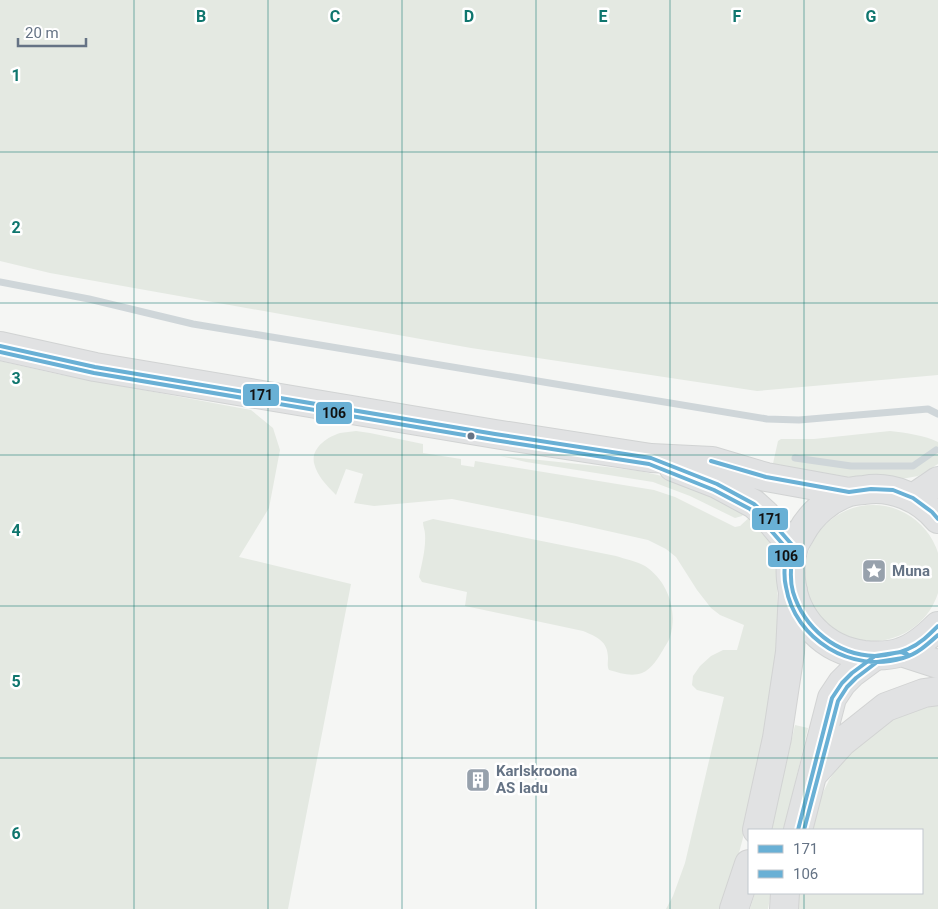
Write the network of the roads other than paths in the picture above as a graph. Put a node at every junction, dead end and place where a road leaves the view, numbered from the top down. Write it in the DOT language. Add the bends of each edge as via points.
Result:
graph roads {
  1 [pos="0,346"];
  2 [pos="651,458"];
  3 [pos="938,481"];
  4 [pos="849,492"];
  5 [pos="913,498"];
  6 [pos="938,519"];
  7 [pos="794,547"];
  8 [pos="792,592"];
  9 [pos="938,626"];
  10 [pos="888,654"];
  11 [pos="938,664"];
  12 [pos="938,691"];
  13 [pos="811,776"];
  14 [pos="757,829"];
  15 [pos="798,829"];
  16 [pos="748,867"];
  17 [pos="785,894"];
  18 [pos="734,909"];
  19 [pos="784,909"];
  1 -- 2 [label="main road" via="95,367"];
  2 -- 4 [label="main road" via="712,461 766,477"];
  2 -- 7 [label="main road" via="717,484 754,504"];
  3 -- 5 [label="main road"];
  4 -- 5 [label="main road" via="893,490"];
  4 -- 7 [label="main road" via="825,504 806,523"];
  5 -- 6 [label="main road"];
  7 -- 8 [label="main road" via="790,569"];
  8 -- 10 [label="main road" via="814,631 832,645 853,654"];
  8 -- 14 [label="main road" via="789,661 777,738"];
  9 -- 10 [label="main road" via="924,640"];
  10 -- 11 [label="main road"];
  10 -- 13 [label="main road" via="852,673 832,698"];
  12 -- 13 [label="main road" via="924,692 886,707 842,742"];
  13 -- 15 [label="main road"];
  16 -- 18 [label="main road"];
  17 -- 19 [label="main road"];
}
